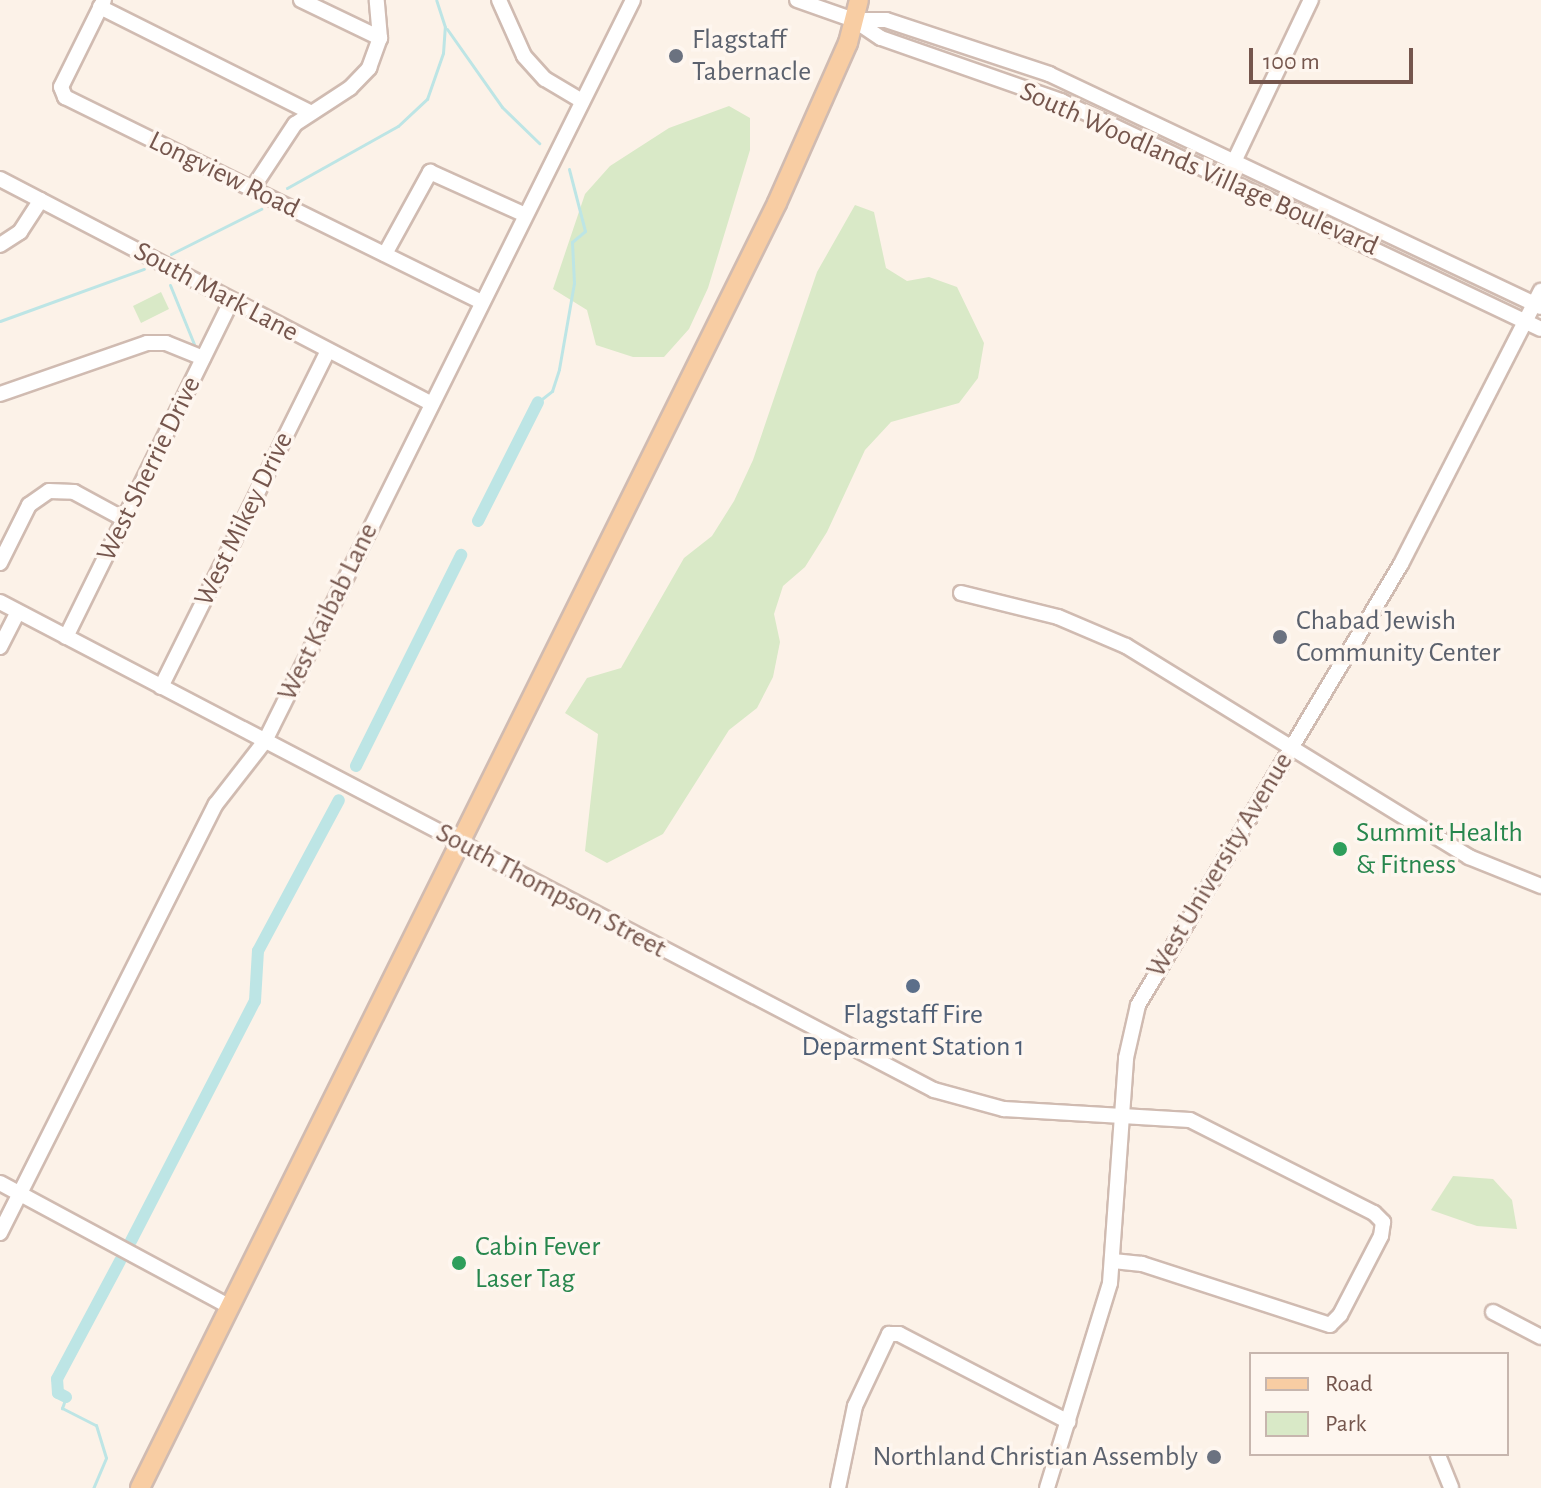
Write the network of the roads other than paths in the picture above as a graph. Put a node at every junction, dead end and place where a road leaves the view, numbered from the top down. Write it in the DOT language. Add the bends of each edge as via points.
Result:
graph roads {
  1 [pos="301,0"];
  2 [pos="377,0"];
  3 [pos="499,0"];
  4 [pos="633,0"];
  5 [pos="797,0"];
  6 [pos="859,0"];
  7 [pos="1311,0"];
  8 [pos="102,4"];
  9 [pos="854,20"];
  10 [pos="380,38"];
  11 [pos="582,101"];
  12 [pos="310,112"];
  13 [pos="1235,160"];
  14 [pos="1226,177"];
  15 [pos="0,179"];
  16 [pos="252,189"];
  17 [pos="41,200"];
  18 [pos="523,214"];
  19 [pos="0,245"];
  20 [pos="385,254"];
  21 [pos="1539,300"];
  22 [pos="231,301"];
  23 [pos="479,301"];
  24 [pos="1526,322"];
  25 [pos="1541,329"];
  26 [pos="328,351"];
  27 [pos="203,358"];
  28 [pos="0,394"];
  29 [pos="432,404"];
  30 [pos="124,519"];
  31 [pos="0,563"];
  32 [pos="961,593"];
  33 [pos="0,602"];
  34 [pos="18,612"];
  35 [pos="66,637"];
  36 [pos="0,647"];
  37 [pos="161,687"];
  38 [pos="265,741"];
  39 [pos="1291,747"];
  40 [pos="459,842"];
  41 [pos="1541,886"];
  42 [pos="1122,1117"];
  43 [pos="0,1183"];
  44 [pos="21,1194"];
  45 [pos="0,1233"];
  46 [pos="1113,1261"];
  47 [pos="230,1307"];
  48 [pos="1493,1312"];
  49 [pos="1541,1337"];
  50 [pos="1069,1422"];
  51 [pos="1438,1456"];
  52 [pos="140,1488"];
  53 [pos="838,1488"];
  54 [pos="1047,1488"];
  55 [pos="1451,1488"];
  1 -- 10 [label="street"];
  2 -- 10 [label="street"];
  3 -- 11 [label="street" via="524,56 545,79"];
  4 -- 11 [label="street, West Kaibab Lane"];
  5 -- 9 [label="street, South Woodlands Village Boulevard"];
  6 -- 9 [label="main road"];
  7 -- 13 [label="street"];
  8 -- 12 [label="street"];
  8 -- 16 [label="street, Longview Road" via="61,87 65,97"];
  9 -- 13 [label="street, South Woodlands Village Boulevard" via="886,20 1049,74"];
  9 -- 14 [label="street, South Woodlands Village Boulevard" via="881,38 1061,101"];
  9 -- 40 [label="main road" via="777,203"];
  10 -- 12 [label="street" via="360,79"];
  11 -- 18 [label="street, West Kaibab Lane"];
  12 -- 16 [label="street" via="281,139"];
  13 -- 14 [label="street"];
  13 -- 21 [label="street, South Woodlands Village Boulevard"];
  14 -- 24 [label="street, South Woodlands Village Boulevard"];
  15 -- 17 [label="street, South Mark Lane"];
  16 -- 20 [label="street, Longview Road"];
  17 -- 19 [label="street" via="20,232"];
  17 -- 22 [label="street, South Mark Lane"];
  18 -- 20 [label="street" via="430,172"];
  18 -- 23 [label="street, West Kaibab Lane"];
  20 -- 23 [label="street, Longview Road"];
  21 -- 24 [label="street, West University Avenue"];
  22 -- 26 [label="street, South Mark Lane"];
  22 -- 27 [label="street, West Sherrie Drive"];
  23 -- 29 [label="street, West Kaibab Lane"];
  24 -- 25 [label="street, South Woodlands Village Boulevard"];
  24 -- 39 [label="street, West University Avenue" via="1401,564"];
  26 -- 29 [label="street, South Mark Lane"];
  26 -- 37 [label="street, West Mikey Drive"];
  27 -- 28 [label="street" via="166,343 147,343"];
  27 -- 30 [label="street, West Sherrie Drive"];
  29 -- 38 [label="street, West Kaibab Lane"];
  30 -- 31 [label="street" via="74,492 49,491 29,505"];
  30 -- 35 [label="street, West Sherrie Drive"];
  32 -- 39 [label="street" via="1034,609 1103,635"];
  33 -- 34 [label="street, South Thompson Street"];
  34 -- 35 [label="street, South Thompson Street"];
  34 -- 36 [label="street"];
  35 -- 37 [label="street, South Thompson Street"];
  37 -- 38 [label="street, South Thompson Street"];
  38 -- 40 [label="street, South Thompson Street"];
  38 -- 44 [label="street, West Kaibab Lane" via="216,804"];
  39 -- 41 [label="street" via="1469,857"];
  39 -- 42 [label="street, West University Avenue" via="1145,989 1128,1040"];
  40 -- 42 [label="street, South Thompson Street" via="934,1090 1004,1109"];
  40 -- 47 [label="main road"];
  42 -- 46 [label="street, West University Avenue"];
  42 -- 46 [label="street, South Thompson Street" via="1175,1118 1205,1125 1374,1213 1383,1230 1330,1325 1142,1264"];
  43 -- 44 [label="street"];
  44 -- 45 [label="street, West Kaibab Lane"];
  44 -- 47 [label="street"];
  46 -- 50 [label="street, West University Avenue"];
  47 -- 52 [label="main road"];
  48 -- 49 [label="street"];
  50 -- 53 [label="street" via="899,1334 889,1334 855,1406"];
  50 -- 54 [label="street, West University Avenue"];
  51 -- 55 [label="street"];
}
